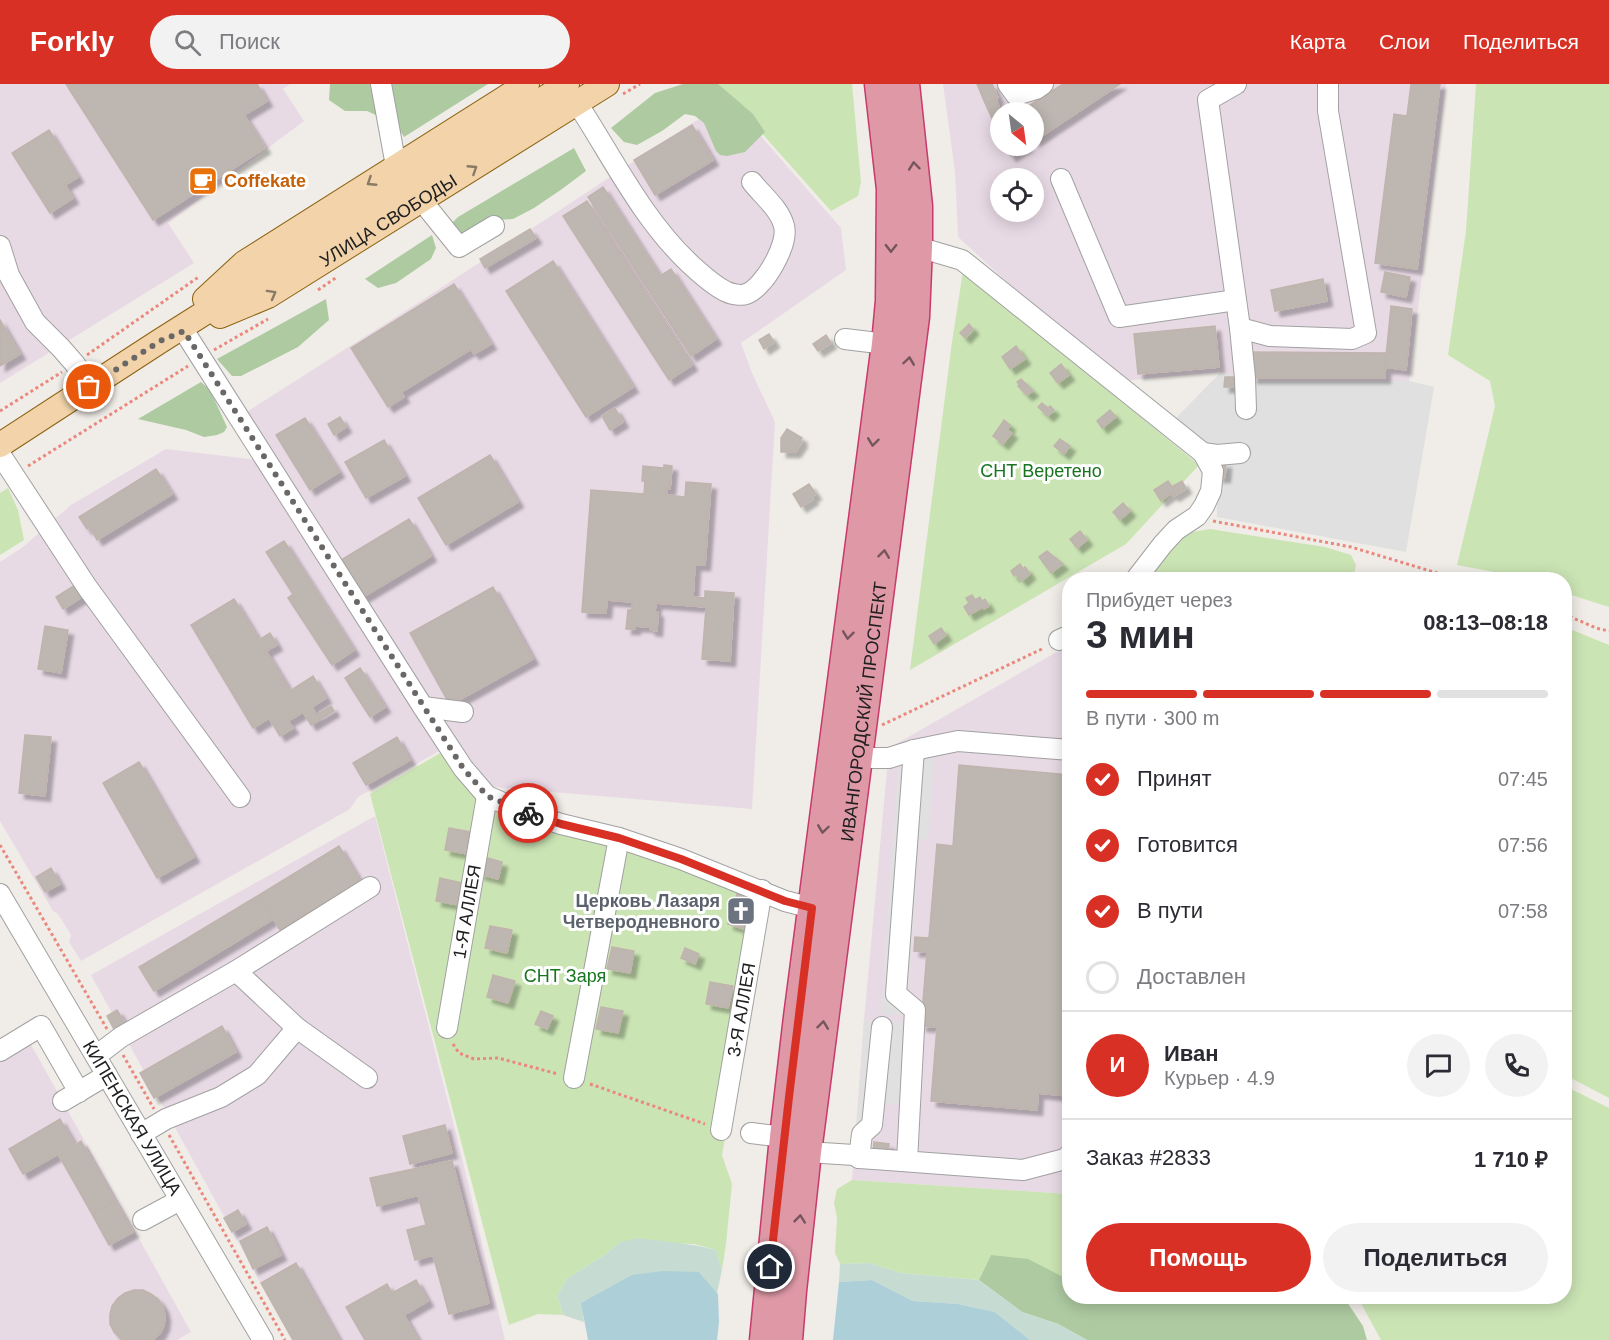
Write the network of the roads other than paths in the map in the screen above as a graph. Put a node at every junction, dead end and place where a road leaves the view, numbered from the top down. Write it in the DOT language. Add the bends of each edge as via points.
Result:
graph roads {
  1 [pos="527,84"];
  2 [pos="607,84"];
  3 [pos="879,84"];
  4 [pos="905,84"];
  5 [pos="1008,84"];
  6 [pos="1043,84"];
  7 [pos="1236,84"];
  8 [pos="1328,84"];
  9 [pos="383,86"];
  10 [pos="572,93"];
  11 [pos="396,166"];
  12 [pos="1061,179"];
  13 [pos="752,182"];
  14 [pos="422,201"];
  15 [pos="494,226"];
  16 [pos="0,246"];
  17 [pos="918,247"];
  18 [pos="1236,300"];
  19 [pos="1240,328"];
  20 [pos="184,331"];
  21 [pos="845,339"];
  22 [pos="160,341"];
  23 [pos="886,344"];
  24 [pos="89,387"];
  25 [pos="1246,409"];
  26 [pos="0,445"];
  27 [pos="1203,453"];
  28 [pos="1240,453"];
  29 [pos="0,454"];
  30 [pos="1141,572"];
  31 [pos="423,707"];
  32 [pos="463,712"];
  33 [pos="1062,749"];
  34 [pos="914,750"];
  35 [pos="858,758"];
  36 [pos="487,796"];
  37 [pos="240,797"];
  38 [pos="619,838"];
  39 [pos="370,887"];
  40 [pos="762,890"];
  41 [pos="0,894"];
  42 [pos="812,908"];
  43 [pos="236,971"];
  44 [pos="882,1027"];
  45 [pos="297,1028"];
  46 [pos="447,1028"];
  47 [pos="0,1051"];
  48 [pos="96,1056"];
  49 [pos="107,1075"];
  50 [pos="367,1078"];
  51 [pos="574,1078"];
  52 [pos="721,1130"];
  53 [pos="751,1133"];
  54 [pos="141,1134"];
  55 [pos="795,1144"];
  56 [pos="859,1158"];
  57 [pos="1062,1160"];
  58 [pos="907,1161"];
  59 [pos="180,1200"];
  60 [pos="143,1220"];
  61 [pos="263,1340"];
  62 [pos="764,1340"];
  63 [pos="789,1340"];
  1 -- 11 [label="main road, УЛИЦА СВОБОДЫ"];
  2 -- 10 [label="main road, УЛИЦА СВОБОДЫ"];
  3 -- 23 [label="highway, ИВАНГОРОДСКИЙ ПРОСПЕКТ, one-way" via="891,189"];
  17 -- 4 [label="highway, ИВАНГОРОДСКИЙ ПРОСПЕКТ, one-way" via="918,206"];
  5 -- 6 [label="street" via="1016,95"];
  7 -- 18 [label="street" via="1208,100"];
  8 -- 19 [label="street" via="1328,111 1366,333 1352,339 1270,336"];
  9 -- 11 [label="street"];
  10 -- 13 [label="street" via="660,232 709,280 727,292 744,296 765,278 783,243 785,228"];
  14 -- 10 [label="main road, УЛИЦА СВОБОДЫ, one-way"];
  10 -- 22 [label="main road, УЛИЦА СВОБОДЫ"];
  11 -- 22 [label="main road, УЛИЦА СВОБОДЫ, one-way" via="244,263"];
  12 -- 18 [label="street" via="1119,317"];
  14 -- 15 [label="street" via="459,247"];
  20 -- 14 [label="main road, УЛИЦА СВОБОДЫ, one-way" via="268,296"];
  16 -- 24 [label="street" via="9,274 35,321 75,364"];
  17 -- 27 [label="street" via="962,260"];
  35 -- 17 [label="highway, ИВАНГОРОДСКИЙ ПРОСПЕКТ, one-way" via="915,316"];
  18 -- 19 [label="street"];
  19 -- 25 [label="street"];
  20 -- 22 [label="main road, УЛИЦА СВОБОДЫ"];
  20 -- 31 [label="street"];
  21 -- 23 [label="street"];
  22 -- 24 [label="main road, УЛИЦА СВОБОДЫ"];
  23 -- 42 [label="highway, ИВАНГОРОДСКИЙ ПРОСПЕКТ, one-way"];
  24 -- 26 [label="main road, УЛИЦА СВОБОДЫ"];
  27 -- 28 [label="street"];
  27 -- 30 [label="street" via="1213,471 1211,490 1197,516 1176,530"];
  29 -- 37 [label="street" via="87,587"];
  31 -- 32 [label="street"];
  31 -- 36 [label="street" via="463,768"];
  33 -- 34 [label="street" via="958,741"];
  34 -- 35 [label="street" via="889,758"];
  34 -- 58 [label="street" via="896,994 915,1010"];
  55 -- 35 [label="highway, ИВАНГОРОДСКИЙ ПРОСПЕКТ, one-way"];
  36 -- 38 [label="street" via="561,824"];
  36 -- 46 [label="street, 1-Я АЛЛЕЯ"];
  38 -- 40 [label="street"];
  38 -- 51 [label="street"];
  39 -- 43 [label="street"];
  40 -- 42 [label="street"];
  40 -- 52 [label="street, 3-Я АЛЛЕЯ"];
  41 -- 48 [label="street, КИПЕНСКАЯ УЛИЦА"];
  42 -- 55 [label="highway, ИВАНГОРОДСКИЙ ПРОСПЕКТ"];
  43 -- 45 [label="street"];
  43 -- 48 [label="street"];
  44 -- 56 [label="street" via="872,1125 862,1134"];
  45 -- 50 [label="street"];
  45 -- 54 [label="street" via="257,1075 221,1097"];
  47 -- 49 [label="street" via="41,1026 71,1096"];
  48 -- 49 [label="street, КИПЕНСКАЯ УЛИЦА"];
  49 -- 54 [label="street, КИПЕНСКАЯ УЛИЦА"];
  53 -- 55 [label="street"];
  54 -- 59 [label="street, КИПЕНСКАЯ УЛИЦА"];
  55 -- 56 [label="street"];
  55 -- 62 [label="highway, ИВАНГОРОДСКИЙ ПРОСПЕКТ"];
  63 -- 55 [label="highway, ИВАНГОРОДСКИЙ ПРОСПЕКТ, one-way"];
  56 -- 58 [label="street"];
  57 -- 58 [label="street" via="1023,1170"];
  59 -- 60 [label="street"];
  59 -- 61 [label="street, КИПЕНСКАЯ УЛИЦА"];
}
